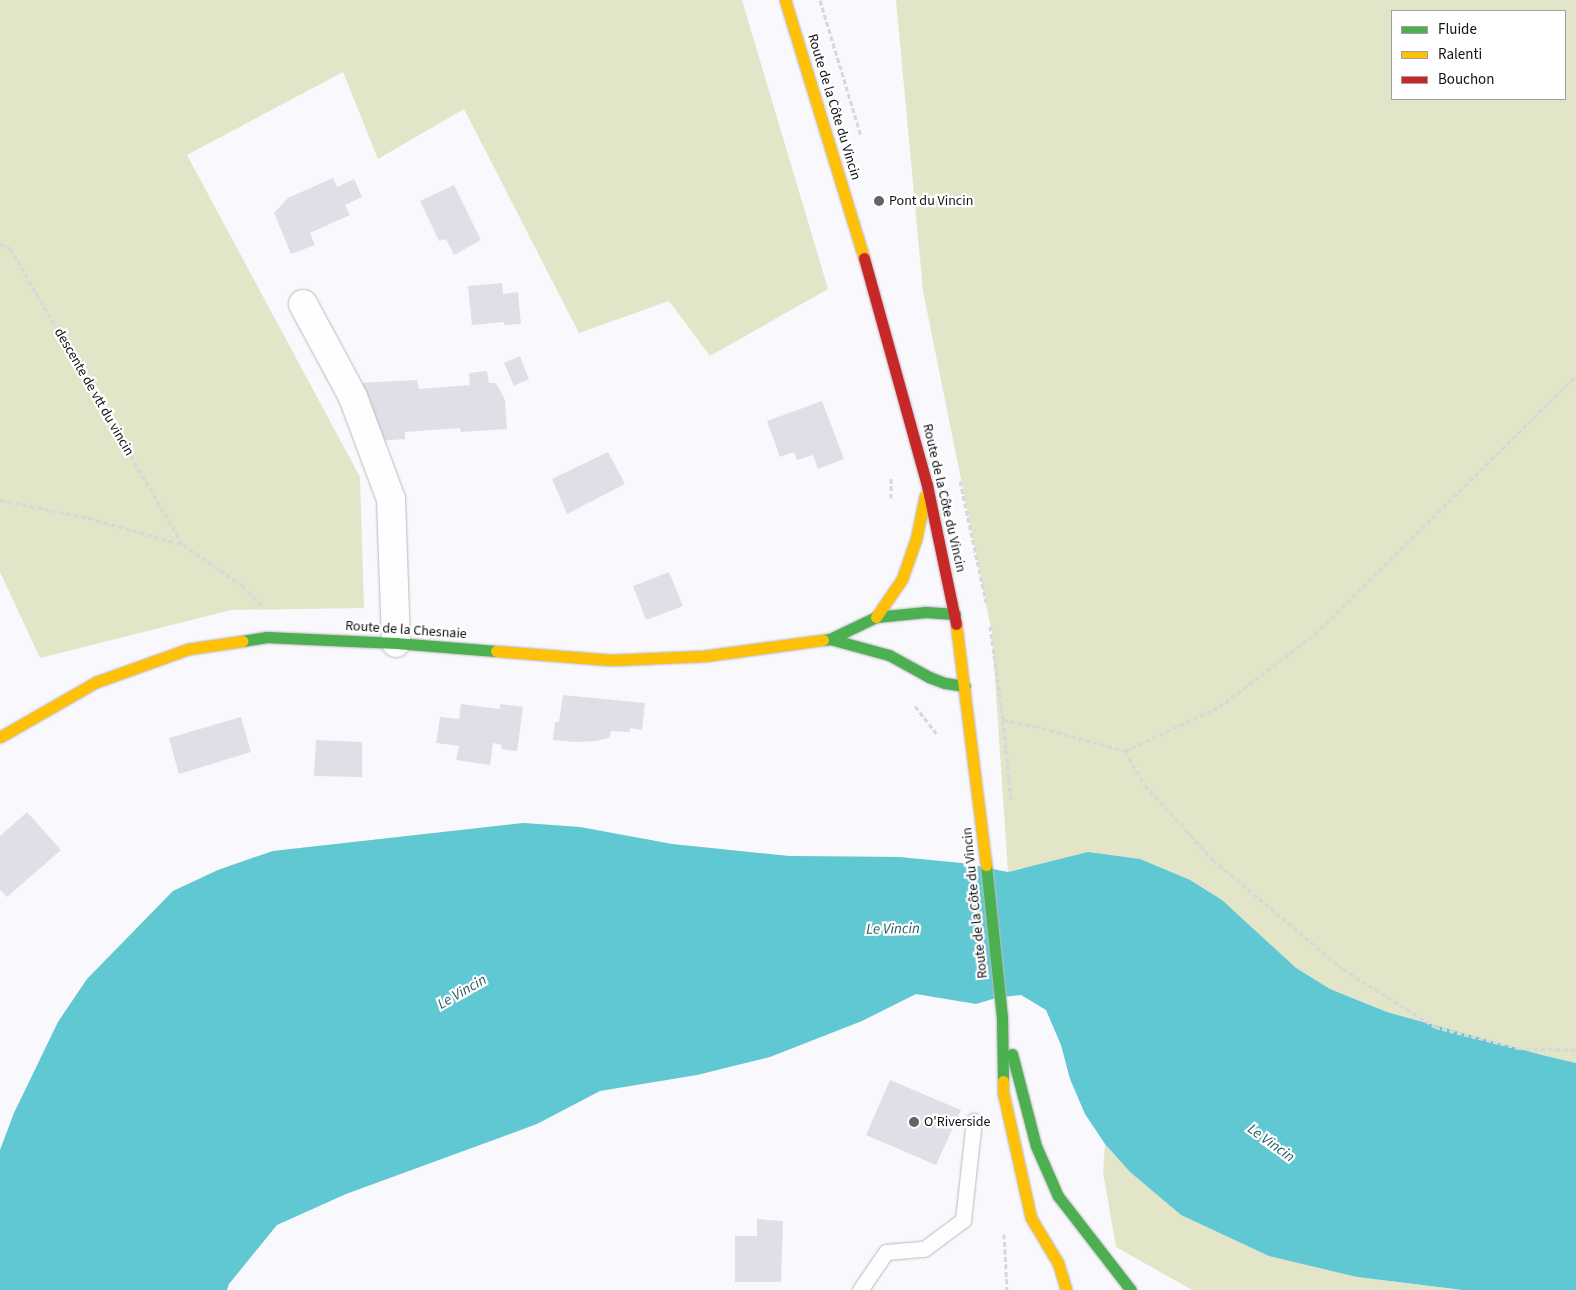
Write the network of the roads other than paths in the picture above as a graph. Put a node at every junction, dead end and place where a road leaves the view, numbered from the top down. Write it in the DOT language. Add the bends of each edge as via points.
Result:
graph roads {
  1 [pos="785,0"];
  2 [pos="302,304"];
  3 [pos="927,485"];
  4 [pos="956,614"];
  5 [pos="876,617"];
  6 [pos="830,639"];
  7 [pos="396,643"];
  8 [pos="965,686"];
  9 [pos="0,737"];
  10 [pos="1002,1017"];
  11 [pos="974,1121"];
  12 [pos="860,1290"];
  13 [pos="1066,1290"];
  14 [pos="1132,1290"];
  1 -- 3 [label="main road, Route de la Côte du Vincin" via="848,203"];
  2 -- 7 [label="street" via="353,397 391,499"];
  3 -- 4 [label="main road, Route de la Côte du Vincin"];
  3 -- 5 [label="main road" via="916,539 902,579"];
  4 -- 5 [label="main road, Route de la Chesnaie" via="926,612"];
  4 -- 8 [label="main road, Route de la Côte du Vincin"];
  5 -- 6 [label="main road, Route de la Chesnaie"];
  6 -- 7 [label="main road, Route de la Chesnaie" via="704,656 611,660"];
  6 -- 8 [label="main road, Route de la Chesnaie" via="888,655 929,677"];
  7 -- 9 [label="main road, Route de la Chesnaie" via="266,637 188,649 96,682"];
  8 -- 10 [label="main road, Route de la Côte du Vincin"];
  10 -- 13 [label="main road, Route de la Côte du Vincin" via="1003,1092 1014,1146 1031,1218 1058,1263"];
  10 -- 14 [label="main road, Route de la Côte du Vincin" via="1036,1146 1058,1196"];
  11 -- 12 [label="lane" via="963,1220 924,1249 886,1252"];
}
